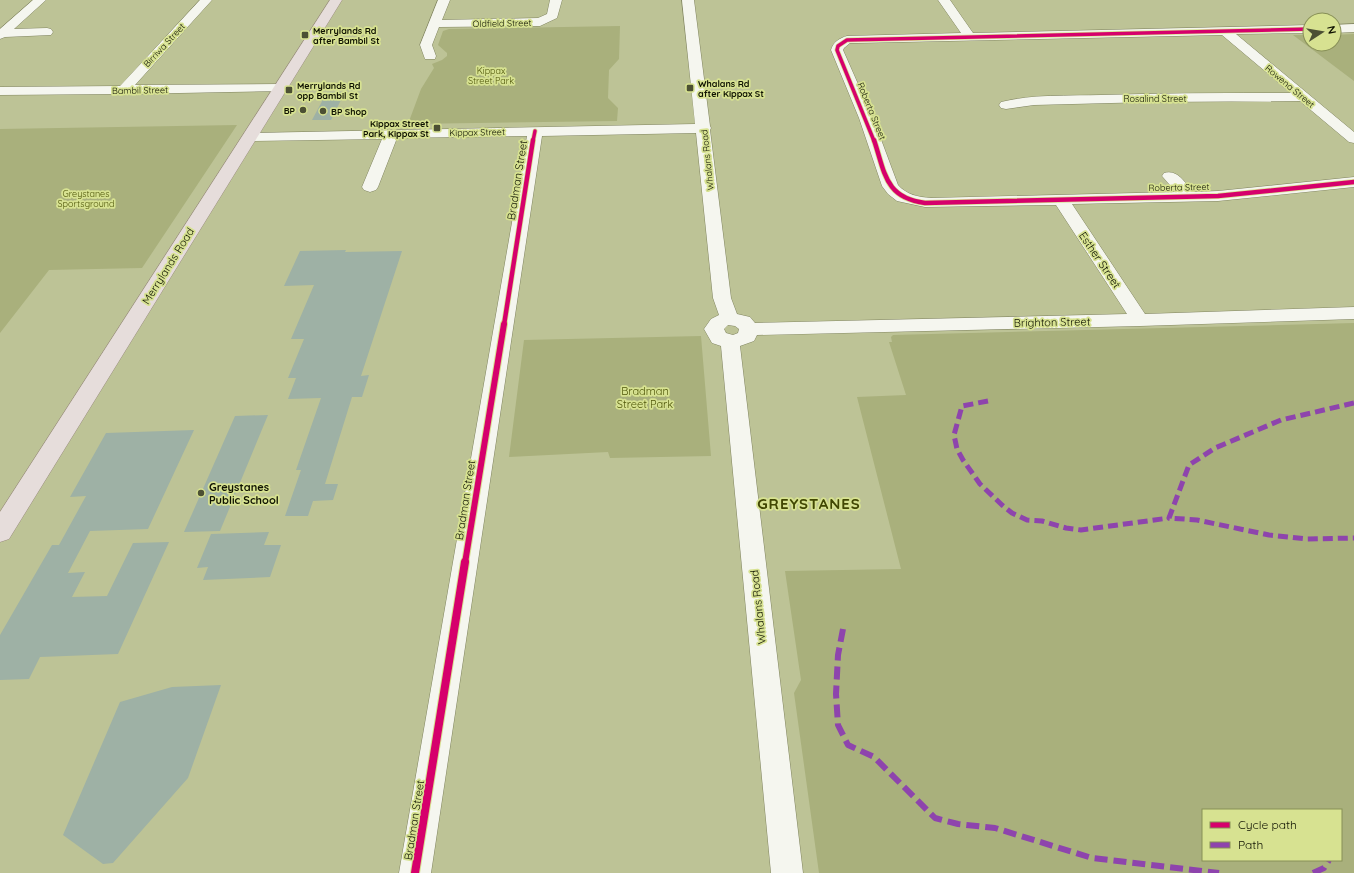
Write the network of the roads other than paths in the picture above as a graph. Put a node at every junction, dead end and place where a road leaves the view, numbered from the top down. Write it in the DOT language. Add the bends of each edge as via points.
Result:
graph roads {
  1 [pos="40,0"];
  2 [pos="206,0"];
  3 [pos="336,0"];
  4 [pos="444,0"];
  5 [pos="556,0"];
  6 [pos="688,0"];
  7 [pos="944,0"];
  8 [pos="434,24"];
  9 [pos="1342,27"];
  10 [pos="1354,28"];
  11 [pos="1302,30"];
  12 [pos="47,32"];
  13 [pos="1226,32"];
  14 [pos="2,34"];
  15 [pos="969,36"];
  16 [pos="430,56"];
  17 [pos="280,88"];
  18 [pos="122,90"];
  19 [pos="0,91"];
  20 [pos="1304,97"];
  21 [pos="1014,117"];
  22 [pos="704,128"];
  23 [pos="535,131"];
  24 [pos="391,134"];
  25 [pos="250,137"];
  26 [pos="1354,139"];
  27 [pos="1170,176"];
  28 [pos="1354,182"];
  29 [pos="370,187"];
  30 [pos="1188,196"];
  31 [pos="1060,199"];
  32 [pos="1354,313"];
  33 [pos="1140,320"];
  34 [pos="737,330"];
  35 [pos="0,532"];
  36 [pos="415,873"];
  37 [pos="787,873"];
  1 -- 14 [label="street"];
  2 -- 18 [label="street, Birriwa Street"];
  3 -- 17 [label="main road, Merrylands Road"];
  4 -- 8 [label="street"];
  5 -- 8 [label="street, Oldfield Street" via="553,16 540,22"];
  6 -- 22 [label="street, Whalans Road"];
  7 -- 15 [label="street"];
  8 -- 16 [label="street" via="426,45"];
  9 -- 10 [label="street"];
  11 -- 13 [label="street, Roberta Street"];
  12 -- 14 [label="street"];
  13 -- 15 [label="street, Roberta Street"];
  13 -- 20 [label="street, Rowena Street"];
  15 -- 31 [label="street, Roberta Street" via="835,41 890,186 898,195 908,200 926,203"];
  17 -- 18 [label="street, Bambil Street"];
  17 -- 25 [label="main road, Merrylands Road"];
  18 -- 19 [label="street, Bambil Street"];
  20 -- 21 [label="street, Rosalind Street" via="1004,101"];
  20 -- 26 [label="street, Rowena Street"];
  22 -- 23 [label="street, Kippax Street"];
  22 -- 34 [label="street, Whalans Road" via="722,298"];
  23 -- 24 [label="street, Kippax Street"];
  23 -- 36 [label="street, Bradman Street"];
  24 -- 25 [label="street, Kippax Street"];
  24 -- 29 [label="street"];
  25 -- 35 [label="main road, Merrylands Road"];
  27 -- 30 [label="street, Roberta Street"];
  28 -- 30 [label="street, Roberta Street" via="1225,195"];
  30 -- 31 [label="street, Roberta Street"];
  31 -- 33 [label="street, Esther Street"];
  32 -- 33 [label="street, Brighton Street"];
  33 -- 34 [label="street, Brighton Street"];
  34 -- 37 [label="street, Whalans Road"];
}
